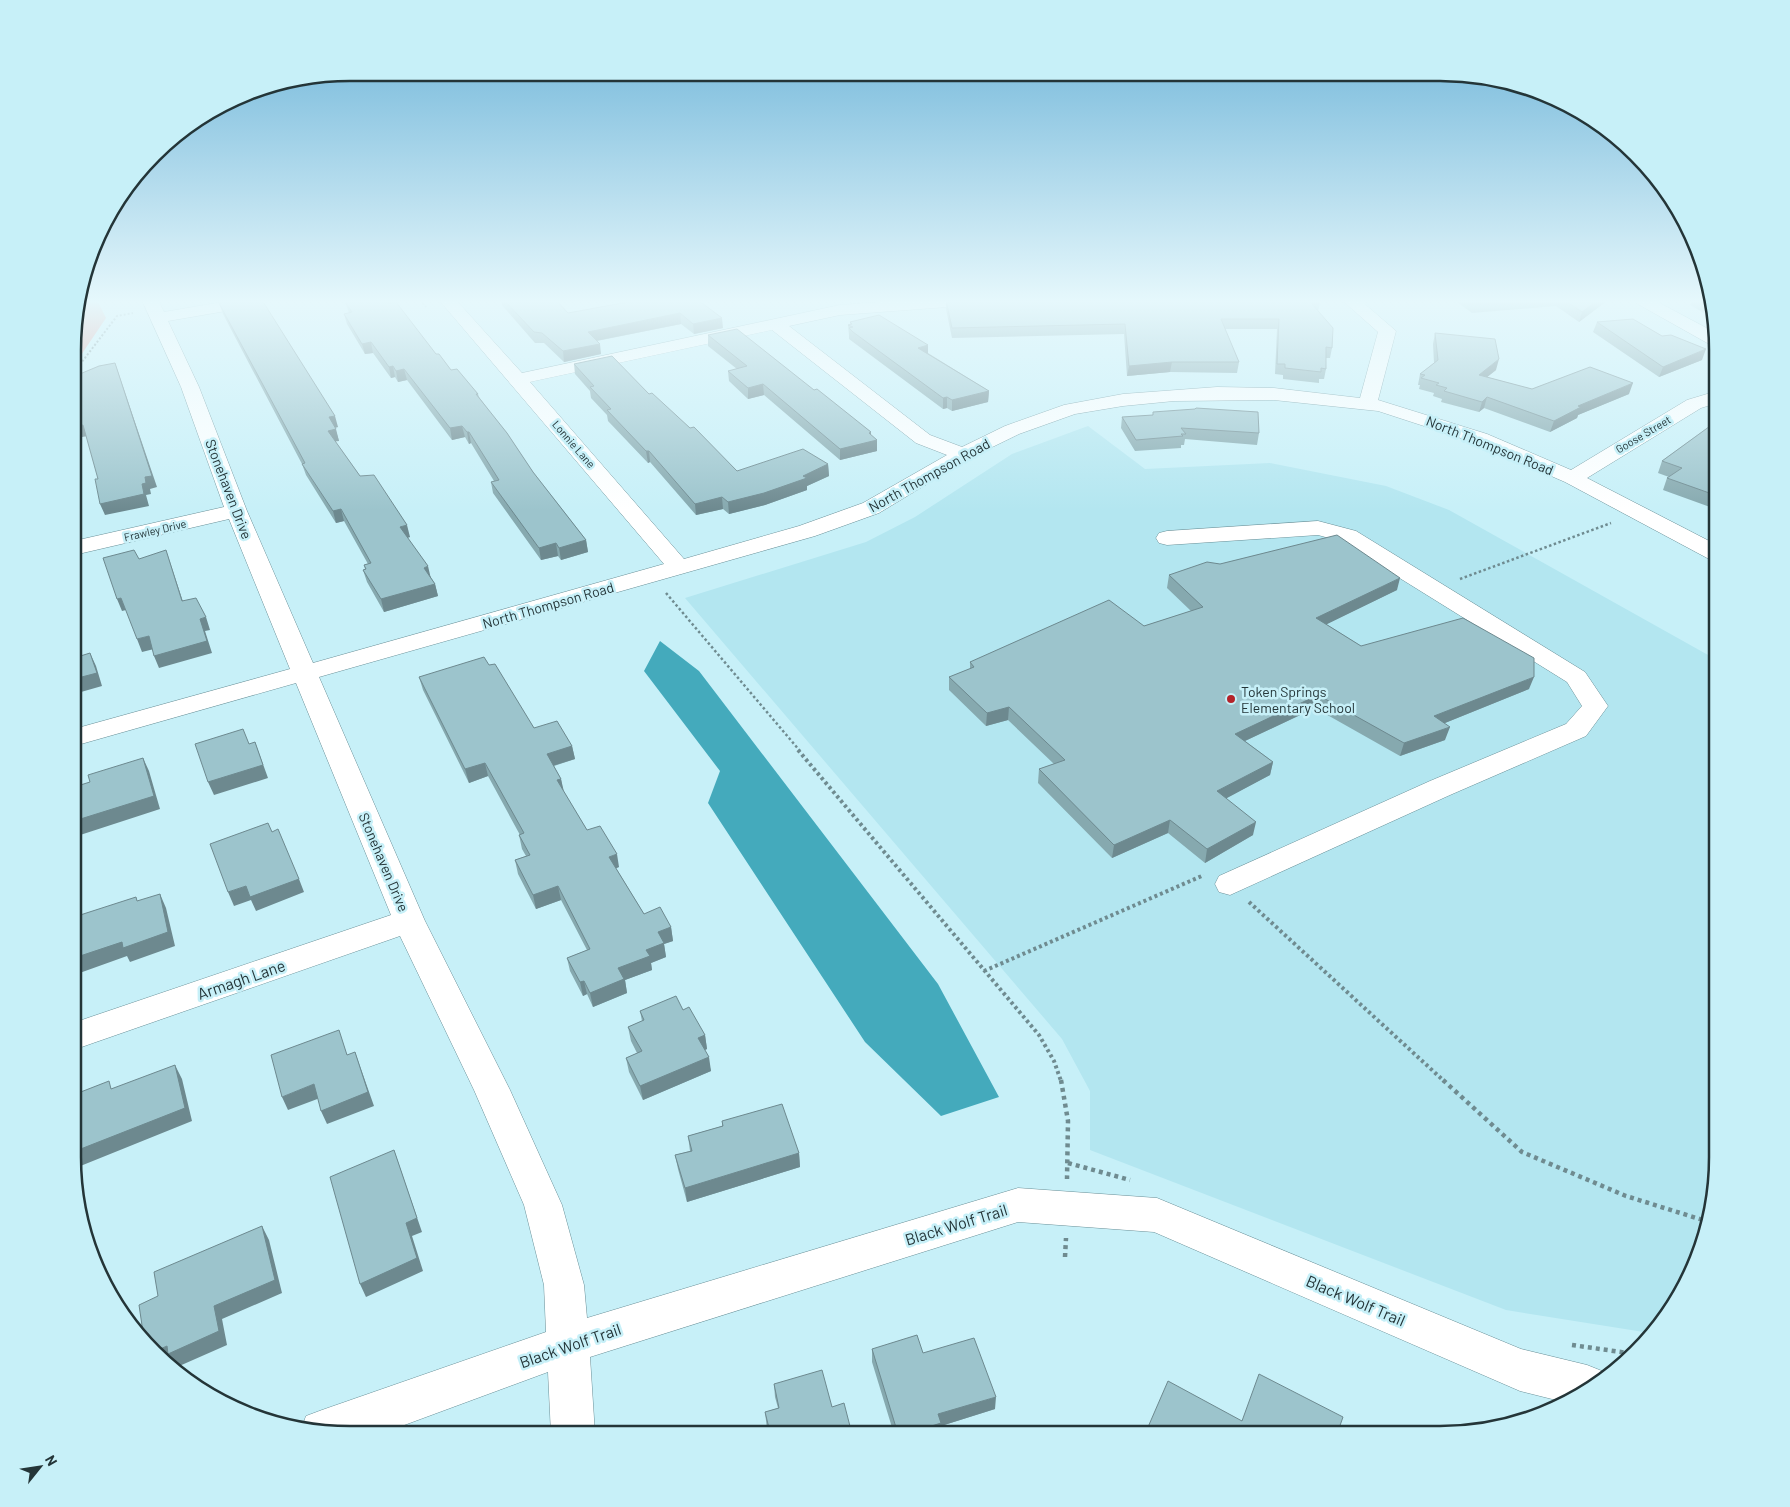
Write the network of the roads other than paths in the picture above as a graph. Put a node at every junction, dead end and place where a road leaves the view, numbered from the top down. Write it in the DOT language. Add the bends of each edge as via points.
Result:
graph roads {
  1 [pos="182,370"];
  2 [pos="510,370"];
  3 [pos="559,370"];
  4 [pos="836,370"];
  5 [pos="1377,370"];
  6 [pos="518,379"];
  7 [pos="1709,400"];
  8 [pos="1368,404"];
  9 [pos="963,454"];
  10 [pos="1572,478"];
  11 [pos="236,511"];
  12 [pos="1167,538"];
  13 [pos="81,546"];
  14 [pos="1709,550"];
  15 [pos="679,567"];
  16 [pos="306,673"];
  17 [pos="81,736"];
  18 [pos="1230,884"];
  19 [pos="409,921"];
  20 [pos="81,1034"];
  21 [pos="567,1344"];
  22 [pos="1582,1385"];
  23 [pos="341,1425"];
  24 [pos="572,1426"];
  1 -- 11 [label="street, Stonehaven Drive"];
  2 -- 6 [label="street, Lonnie Lane"];
  3 -- 6 [label="street"];
  4 -- 9 [label="street" via="924,439"];
  5 -- 8 [label="street"];
  6 -- 15 [label="street, Lonnie Lane"];
  7 -- 10 [label="street, Goose Street" via="1694,404"];
  8 -- 9 [label="street, North Thompson Road" via="1274,394 1217,393 1123,400 1071,409 1038,419"];
  8 -- 10 [label="street, North Thompson Road" via="1417,416 1480,438"];
  9 -- 15 [label="street, North Thompson Road" via="900,493 842,520"];
  10 -- 14 [label="street, North Thompson Road"];
  11 -- 13 [label="street, Frawley Drive"];
  11 -- 16 [label="street, Stonehaven Drive"];
  12 -- 18 [label="street" via="1318,528 1348,536 1576,677 1595,706 1576,730"];
  15 -- 16 [label="street, North Thompson Road"];
  16 -- 17 [label="street, North Thompson Road"];
  16 -- 19 [label="street, Stonehaven Drive"];
  19 -- 20 [label="street, Armagh Lane"];
  19 -- 21 [label="street, Stonehaven Drive" via="492,1090 543,1205 564,1285"];
  21 -- 22 [label="street, Black Wolf Trail" via="1018,1205 1157,1215 1520,1370"];
  21 -- 23 [label="street, Black Wolf Trail"];
  21 -- 24 [label="street, Stonehaven Drive"];
}
